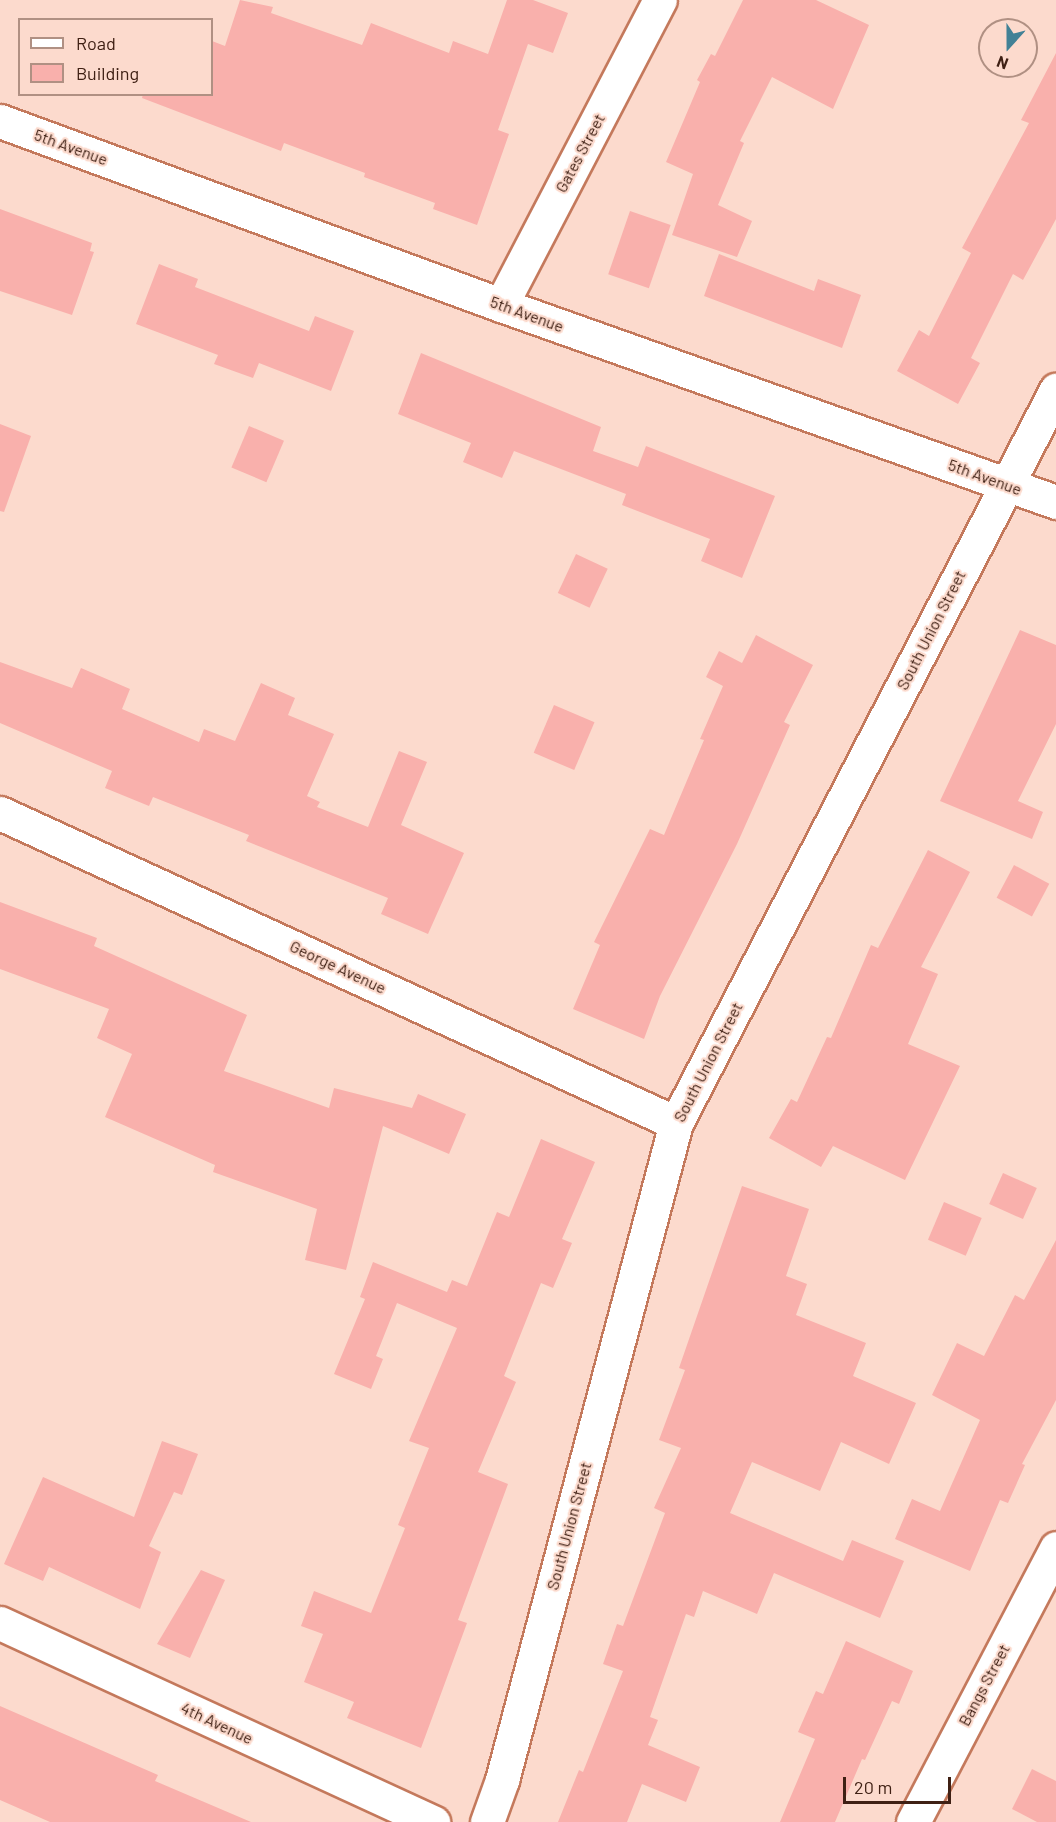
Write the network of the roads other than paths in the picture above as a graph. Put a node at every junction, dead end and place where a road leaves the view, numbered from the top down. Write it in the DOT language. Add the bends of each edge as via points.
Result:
graph roads {
  1 [pos="660,0"];
  2 [pos="0,121"];
  3 [pos="501,305"];
  4 [pos="1056,390"];
  5 [pos="1007,484"];
  6 [pos="1056,502"];
  7 [pos="0,813"];
  8 [pos="676,1123"];
  9 [pos="1056,1548"];
  10 [pos="0,1623"];
  11 [pos="433,1822"];
  12 [pos="487,1822"];
  13 [pos="913,1822"];
  1 -- 3 [label="street, Gates Street"];
  2 -- 3 [label="street, 5th Avenue"];
  3 -- 5 [label="street, 5th Avenue"];
  4 -- 5 [label="street, South Union Street"];
  5 -- 6 [label="street, 5th Avenue"];
  5 -- 8 [label="street, South Union Street"];
  7 -- 8 [label="street, George Avenue"];
  8 -- 12 [label="street, South Union Street" via="505,1768"];
  9 -- 13 [label="street, Bangs Street"];
  10 -- 11 [label="street, 4th Avenue"];
}
